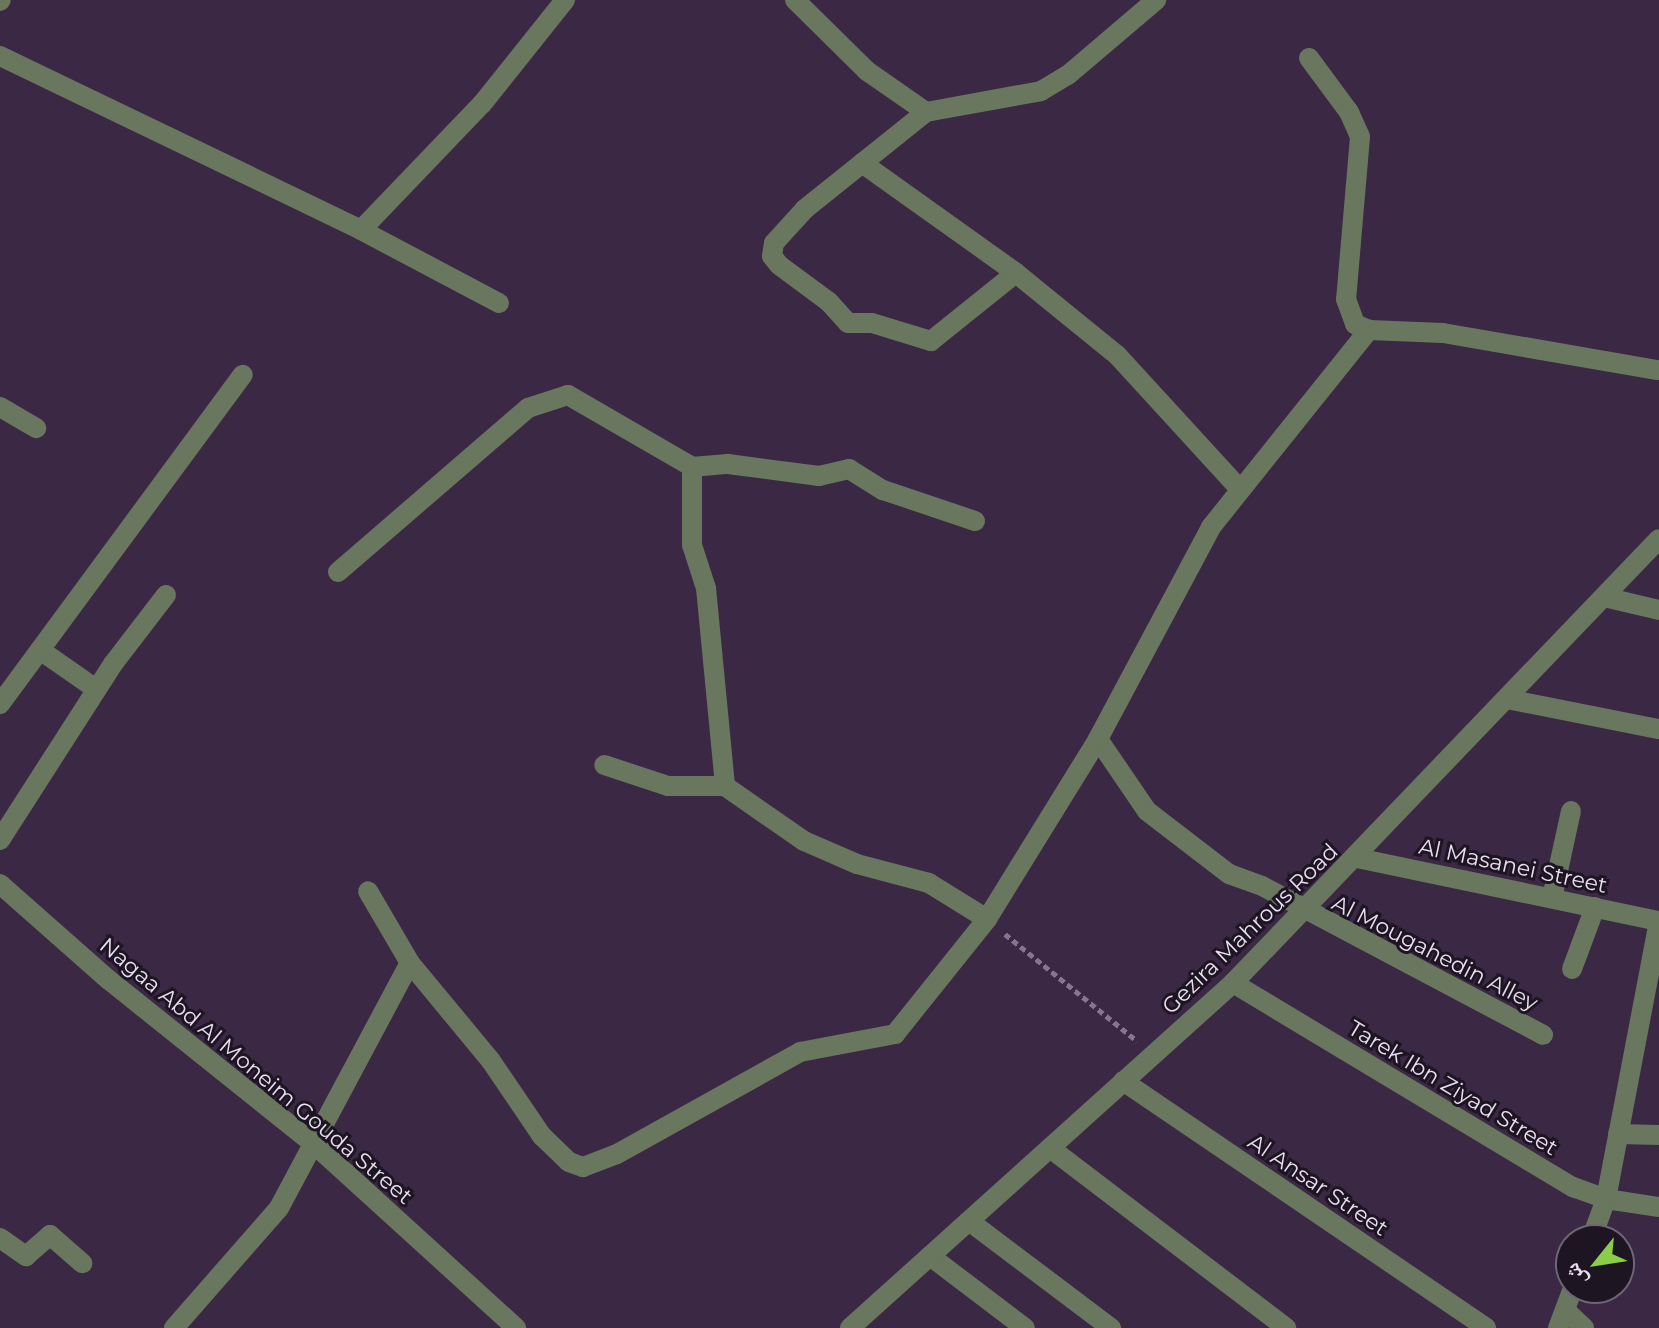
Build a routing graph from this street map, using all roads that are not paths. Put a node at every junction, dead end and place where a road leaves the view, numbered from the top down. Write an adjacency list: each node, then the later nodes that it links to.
1 (565, 0): 8 (street)
2 (795, 0): 6 (street)
3 (1156, 0): 6 (street)
4 (0, 56): 8 (street)
5 (1309, 58): 11 (street)
6 (926, 112): 7 (street)
7 (862, 163): 9 (street); 9 (street)
8 (361, 230): 10 (street)
9 (1016, 273): 18 (street)
10 (499, 303)
11 (1369, 330): 13 (street); 18 (street)
12 (1659, 360): 13 (street)
13 (1658, 370)
14 (243, 375): 25 (street)
15 (0, 407): 16 (street)
16 (36, 428)
17 (692, 467): 19 (street); 21 (street); 32 (street)
18 (1239, 488): 30 (street)
19 (975, 521)
20 (1659, 539): 23 (street, Gezira Mahrous Road)
21 (338, 572)
22 (166, 595): 26 (street)
23 (1604, 597): 24 (street); 27 (street, Gezira Mahrous Road)
24 (1659, 610)
25 (40, 650): 26 (street); 28 (street)
26 (96, 689): 34 (street)
27 (1507, 699): 29 (street); 35 (street, Gezira Mahrous Road)
28 (0, 704)
29 (1659, 729)
30 (1098, 739): 40 (street, Al Mougahedin Alley); 41 (street)
31 (604, 765): 32 (street)
32 (725, 786): 41 (street)
33 (1571, 811): 38 (street)
34 (0, 840)
35 (1357, 858): 38 (street, Al Masanei Street); 40 (street, Gezira Mahrous Road)
36 (0, 884): 50 (street, Nagaa Abd Al Moneim Gouda Street)
37 (368, 891): 43 (street)
38 (1552, 898): 39 (street, Al Masanei Street)
39 (1595, 907): 42 (street, Al Masanei Street); 44 (street)
40 (1305, 913): 45 (street, Gezira Mahrous Road); 46 (street, Al Mougahedin Alley)
41 (987, 919): 43 (street)
42 (1659, 921): 48 (street)
43 (410, 963): 50 (street)
44 (1572, 969)
45 (1233, 983): 47 (street, Gezira Mahrous Road); 52 (street, Tarek Ibn Ziyad Street)
46 (1543, 1035)
47 (1123, 1081): 51 (street, Gezira Mahrous Road); 66 (street, Al Ansar Street)
48 (1618, 1134): 49 (street); 52 (street)
49 (1659, 1135)
50 (315, 1145): 61 (street); 62 (street, Nagaa Abd Al Moneim Gouda Street)
51 (1050, 1148): 54 (street, Gezira Mahrous Road); 65 (street)
52 (1606, 1199): 53 (street, Tarek Ibn Ziyad Street); 55 (street)
53 (1659, 1207)
54 (969, 1221): 57 (street, Gezira Mahrous Road); 64 (street)
55 (1597, 1224)
56 (0, 1238): 58 (street)
57 (930, 1256): 60 (street, Gezira Mahrous Road); 63 (street)
58 (82, 1263)
59 (1562, 1319): 67 (street)
60 (858, 1326)
61 (174, 1328)
62 (516, 1328)
63 (1025, 1328)
64 (1111, 1328)
65 (1286, 1328)
66 (1486, 1328)
67 (1584, 1328)

